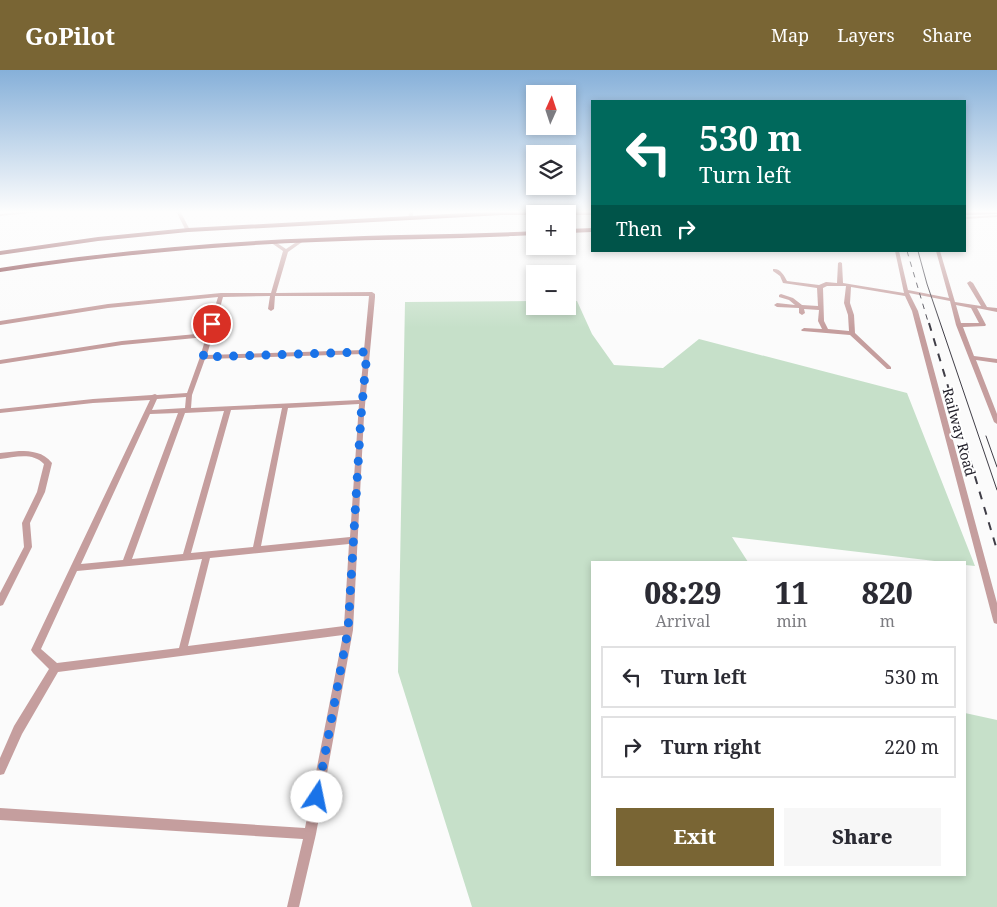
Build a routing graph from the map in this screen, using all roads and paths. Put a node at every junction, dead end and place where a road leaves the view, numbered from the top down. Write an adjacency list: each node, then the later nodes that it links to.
1 (22, 250): 9 (highway)
2 (72, 250): 11 (highway)
3 (94, 250): 13 (highway)
4 (121, 250): 10 (highway)
5 (167, 250): 10 (highway)
6 (286, 251): 21 (street)
7 (897, 252): 20 (street, Railway Road)
8 (938, 252): 24 (street)
9 (0, 253)
10 (102, 255): 14 (highway)
11 (0, 258)
12 (840, 263): 17 (street)
13 (0, 264)
14 (0, 270)
15 (775, 270): 19 (street)
16 (970, 283): 29 (street)
17 (840, 284): 18 (street); 19 (street)
18 (849, 285): 20 (street); 36 (street)
19 (820, 287): 27 (street)
20 (906, 293): 24 (street); 61 (street, Railway Road)
21 (273, 294): 22 (street); 28 (street); 38 (street)
22 (221, 296): 32 (street); 37 (street)
23 (781, 296): 30 (street)
24 (952, 302): 26 (street); 33 (street)
25 (777, 304): 30 (street)
26 (973, 307): 29 (street); 33 (street)
27 (820, 308): 30 (street); 35 (street)
28 (271, 309)
29 (986, 309): 31 (street)
30 (802, 310)
31 (997, 310)
32 (0, 323)
33 (959, 324): 40 (street)
34 (804, 330): 35 (street)
35 (826, 331): 36 (street)
36 (852, 333): 43 (street)
37 (210, 335): 39 (street); 42 (street)
38 (367, 352): 39 (street); 46 (street)
39 (203, 357): 44 (street)
40 (973, 358): 41 (street); 52 (street)
41 (997, 361)
42 (0, 362)
43 (889, 368)
44 (189, 394): 45 (street); 51 (street)
45 (155, 396): 49 (street); 50 (street)
46 (362, 402): 47 (street); 54 (street)
47 (285, 406): 48 (street); 55 (street)
48 (228, 409): 51 (street); 57 (street)
49 (0, 410)
50 (148, 412): 51 (street); 59 (street)
51 (185, 412): 58 (street)
52 (997, 422)
53 (0, 456): 60 (street)
54 (354, 540): 55 (street); 62 (street)
55 (256, 550): 56 (street)
56 (207, 555): 57 (street); 63 (street)
57 (186, 557): 58 (street)
58 (126, 563): 59 (street)
59 (75, 568): 64 (street)
60 (0, 602)
61 (997, 620)
62 (348, 630): 63 (street); 67 (street)
63 (182, 652): 64 (street)
64 (55, 668): 65 (street)
65 (0, 770)
66 (0, 814): 67 (street)
67 (310, 834): 68 (street)
68 (293, 907)

